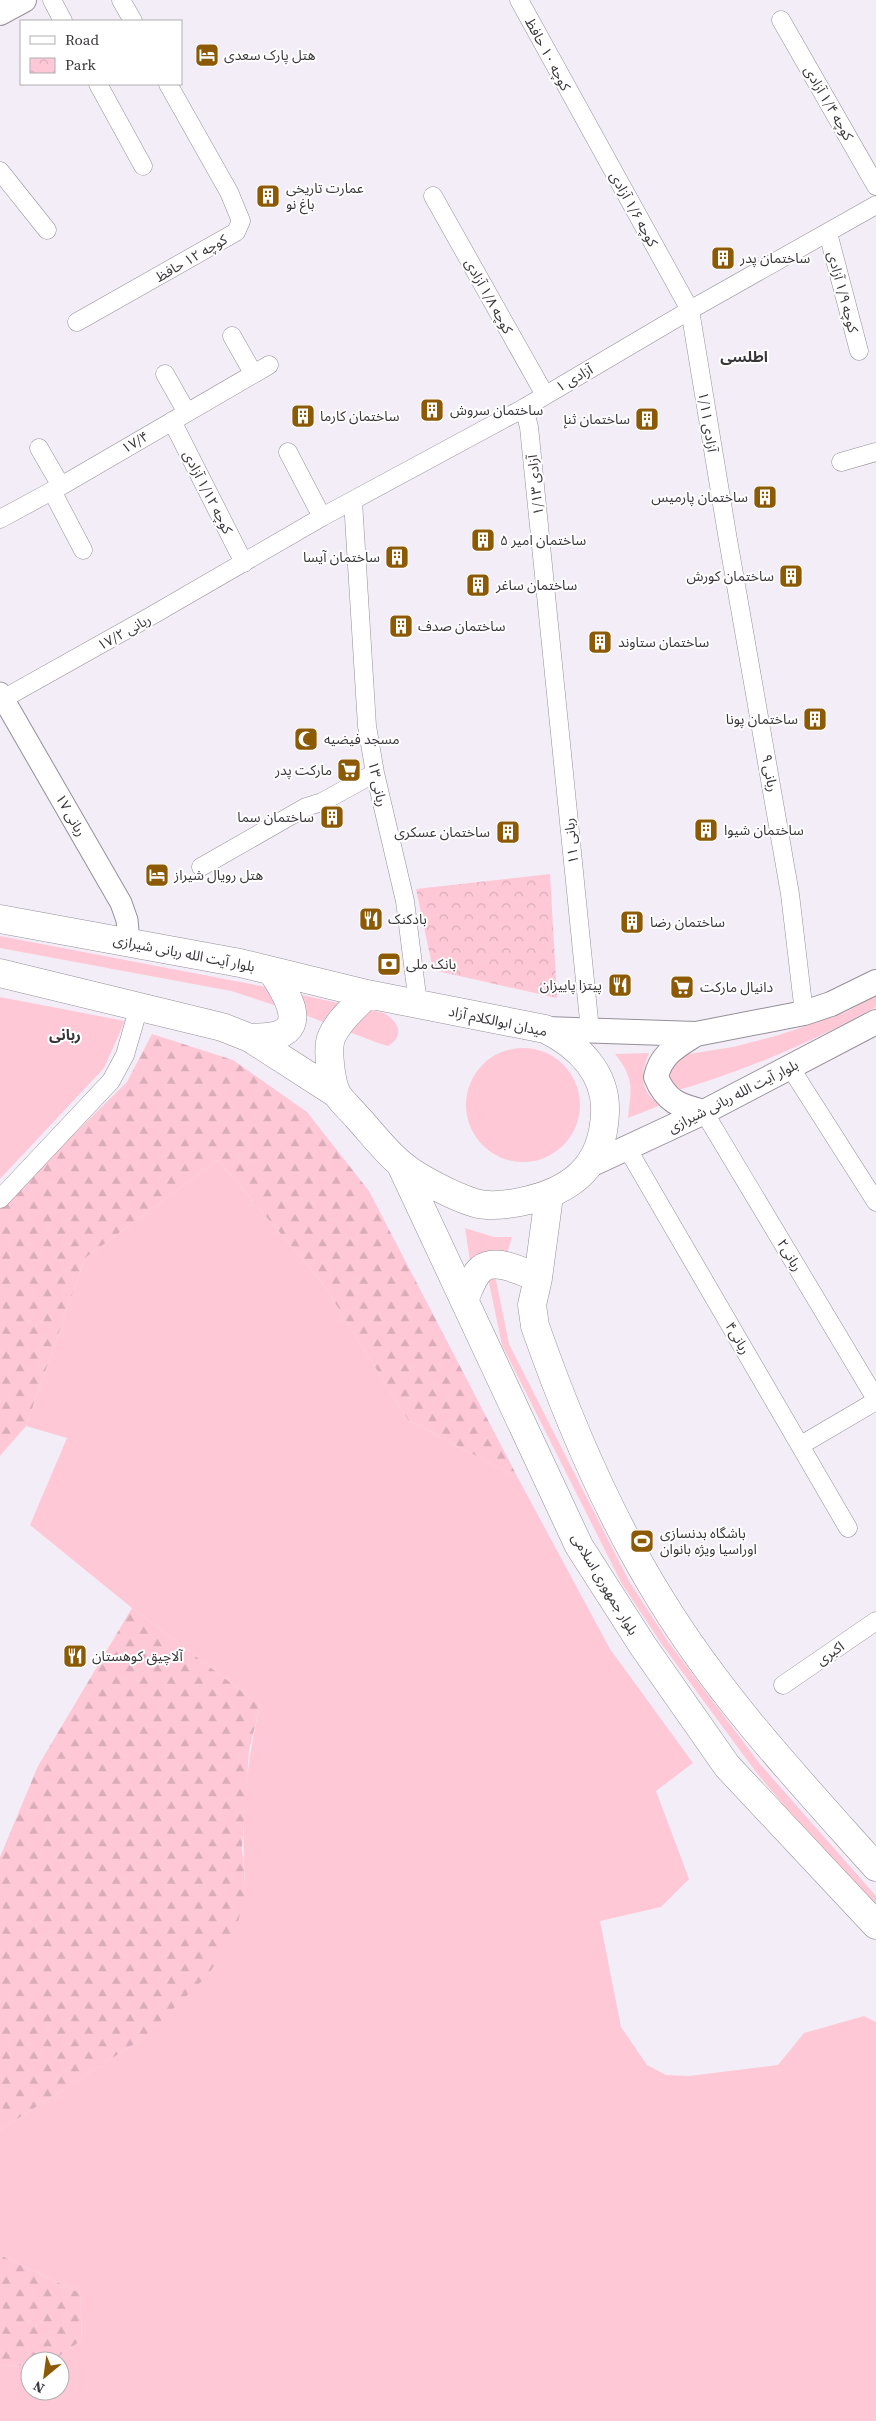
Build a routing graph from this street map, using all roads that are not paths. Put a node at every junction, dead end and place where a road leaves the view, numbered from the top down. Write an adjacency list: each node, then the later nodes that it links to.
1 (24, 0): 5 (main road)
2 (52, 0): 6 (street)
3 (121, 0): 7 (street)
4 (519, 0): 11 (street, کوچه ۱۰ حافظ)
5 (0, 13)
6 (62, 20)
7 (132, 20)
8 (781, 20): 14 (street, کوچه ۱/۴ آزادی)
9 (99, 85): 12 (street)
10 (169, 85): 20 (street, کوچه ۱۲ حافظ)
11 (578, 108): 19 (street, کوچه ۱/۶ آزادی)
12 (143, 166)
13 (0, 171): 17 (street)
14 (876, 186)
15 (433, 196): 24 (street, کوچه ۱/۸ آزادی)
16 (876, 205): 18 (street, آزادی ۱)
17 (47, 230)
18 (828, 232): 19 (street, آزادی ۱); 22 (street, کوچه ۱/۹ آزادی)
19 (690, 310): 24 (street, آزادی ۱); 35 (street, آزادی ۱/۱۱)
20 (77, 322)
21 (232, 336): 26 (street, ۱۷/۴)
22 (859, 351)
23 (165, 374): 26 (street, کوچه ۱/۱۲ آزادی)
24 (545, 395): 25 (street, آزادی ۱)
25 (524, 408): 32 (street, آزادی ۱); 38 (street, آزادی ۱/۱۳)
26 (179, 416): 31 (street, ۱۷/۴); 37 (street, کوچه ۱/۱۲ آزادی)
27 (39, 448): 31 (street)
28 (288, 452): 33 (street)
29 (876, 452): 30 (street)
30 (841, 462)
31 (57, 488): 34 (street, ۱۷/۴); 36 (street)
32 (353, 501): 33 (street, آزادی ۱); 40 (street, ربانی ۱۳)
33 (322, 518): 37 (street, آزادی ۱)
34 (0, 519)
35 (726, 534): 50 (street, ربانی ۹)
36 (84, 550)
37 (244, 563): 39 (street, ربانی ۱۷/۲)
38 (552, 652): 53 (street, ربانی ۱۱)
39 (2, 696): 43 (street, ربانی ۱۷)
40 (375, 773): 41 (street); 48 (street, ربانی ۱۳)
41 (201, 867)
42 (0, 919): 43 (main road, بلوار آیت الله ربانی شیرازی)
43 (129, 942): 44 (main road, بلوار آیت الله ربانی شیرازی)
44 (272, 971): 47 (main road, بلوار آیت الله ربانی شیرازی); 55 (main road)
45 (0, 974): 49 (main road)
46 (876, 982): 50 (main road)
47 (367, 994): 48 (main road, میدان ابوالکلام آزاد); 57 (main road, میدان ابوالکلام آزاد)
48 (418, 1004): 52 (main road, میدان ابوالکلام آزاد)
49 (135, 1005): 55 (main road); 63 (street)
50 (804, 1013): 54 (main road)
51 (876, 1022): 56 (main road, بلوار آیت الله ربانی شیرازی)
52 (545, 1029): 53 (main road); 61 (main road, میدان ابوالکلام آزاد)
53 (590, 1030): 54 (main road)
54 (696, 1034): 58 (main road)
55 (250, 1038): 57 (main road)
56 (790, 1067): 58 (main road, بلوار آیت الله ربانی شیرازی); 64 (street)
57 (337, 1094): 60 (main road, میدان ابوالکلام آزاد)
58 (704, 1112): 59 (main road, بلوار آیت الله ربانی شیرازی); 67 (street, ربانی۲)
59 (627, 1148): 61 (main road, بلوار آیت الله ربانی شیرازی); 68 (street, ربانی۴)
60 (401, 1164): 62 (main road, میدان ابوالکلام آزاد); 66 (main road, بلوار جمهوری اسلامی)
61 (588, 1166): 62 (main road, میدان ابوالکلام آزاد)
62 (549, 1196): 65 (main road)
63 (0, 1199)
64 (876, 1202)
65 (538, 1278): 66 (main road); 72 (main road)
66 (465, 1298): 73 (main road, بلوار جمهوری اسلامی)
67 (876, 1400): 68 (street)
68 (801, 1445): 69 (street, ربانی۴)
69 (848, 1528)
70 (876, 1621): 71 (street, اکبری)
71 (783, 1685)
72 (876, 1867)
73 (876, 1925)

